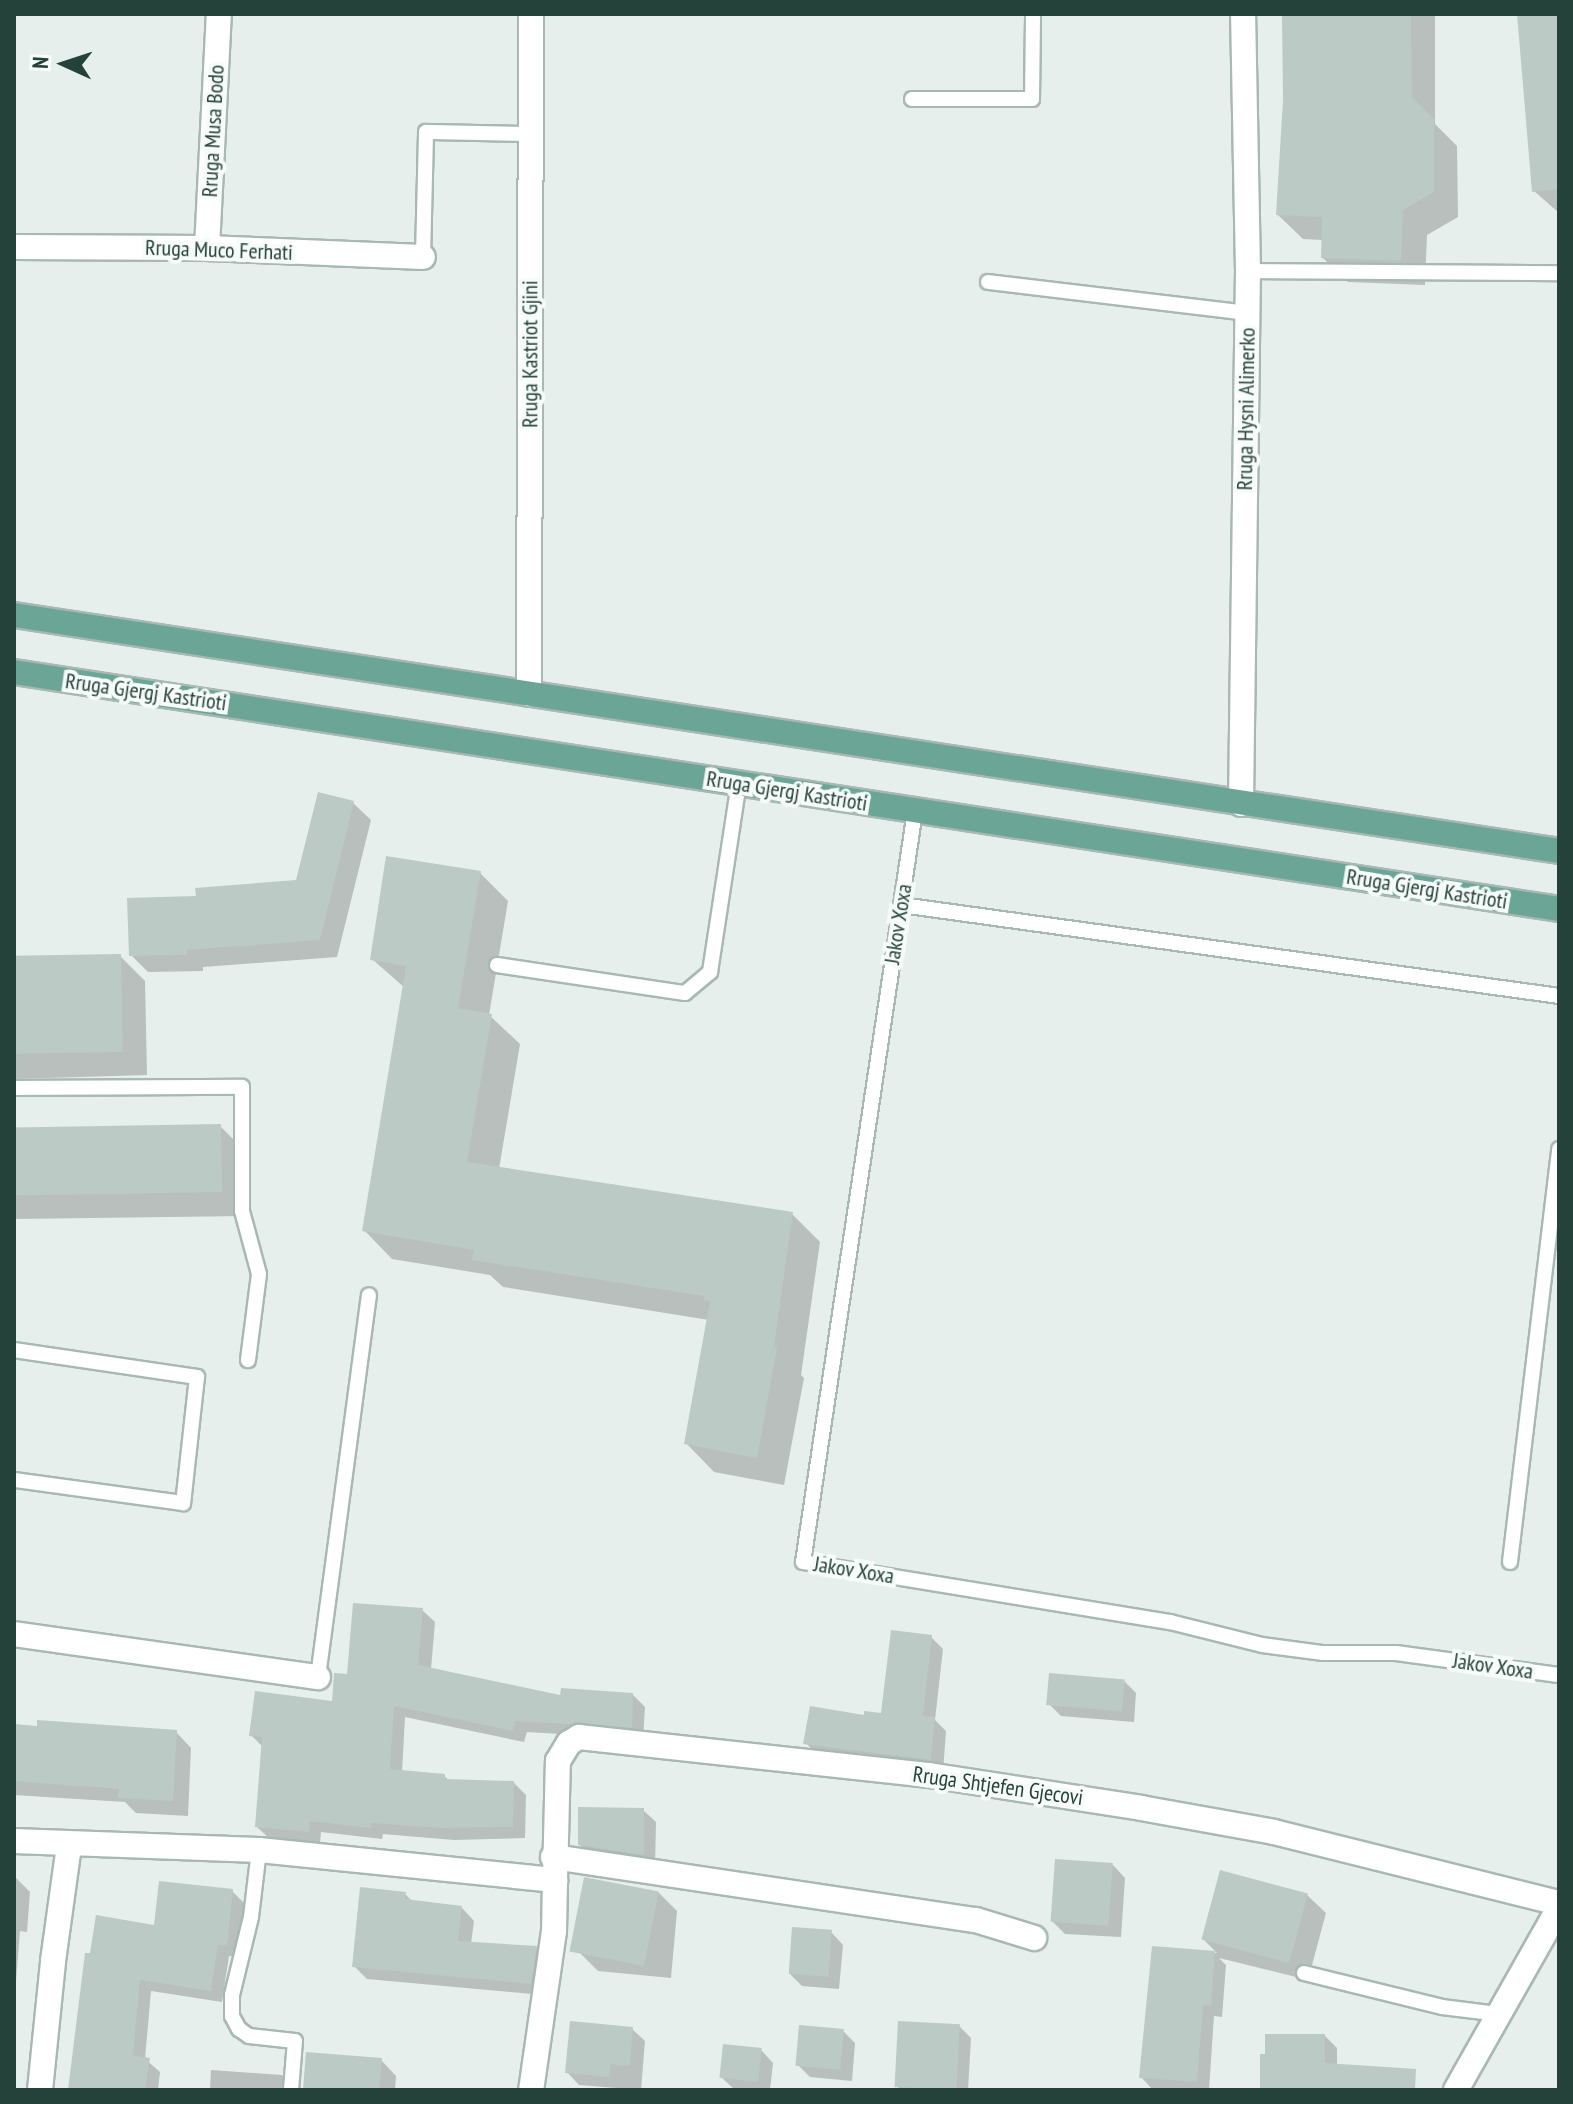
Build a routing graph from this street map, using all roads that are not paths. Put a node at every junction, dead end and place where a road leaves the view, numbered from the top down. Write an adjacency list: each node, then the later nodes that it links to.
1 (219, 14): 8 (street, Rruga Musa Bodo)
2 (531, 14): 6 (street, Rruga Kastriot Gjini)
3 (1033, 14): 5 (lane)
4 (1243, 14): 10 (street, Rruga Hysni Alimerko)
5 (912, 99)
6 (530, 134): 9 (lane); 16 (street, Rruga Kastriot Gjini)
7 (14, 247): 8 (street, Rruga Muco Ferhati)
8 (207, 248): 9 (street, Rruga Muco Ferhati)
9 (423, 257)
10 (1248, 271): 11 (lane); 13 (street, Rruga Hysni Alimerko)
11 (1559, 273)
12 (988, 282): 13 (lane)
13 (1247, 313): 18 (street, Rruga Hysni Alimerko)
14 (14, 615): 16 (main road)
15 (14, 672): 17 (main road, Rruga Gjergj Kastrioti)
16 (529, 694): 18 (main road)
17 (739, 783): 19 (main road, Rruga Gjergj Kastrioti); 23 (lane)
18 (1241, 804): 20 (main road)
19 (915, 811): 21 (lane, Jakov Xoxa); 22 (main road, Rruga Gjergj Kastrioti)
20 (1559, 851)
21 (901, 905): 24 (lane); 33 (lane, Jakov Xoxa)
22 (1559, 909)
23 (497, 965)
24 (1559, 996)
25 (14, 1088): 29 (lane)
26 (1559, 1149): 31 (lane)
27 (369, 1295): 34 (lane)
28 (14, 1350): 30 (lane)
29 (248, 1360)
30 (14, 1480)
31 (1510, 1562)
32 (14, 1634): 34 (street)
33 (1559, 1675)
34 (318, 1677)
35 (14, 1841): 36 (street)
36 (69, 1846): 37 (street); 43 (street)
37 (259, 1850): 38 (street); 44 (lane)
38 (554, 1868): 39 (street, Rruga Shtjefen Gjecovi); 40 (street); 45 (street)
39 (1559, 1906): 42 (street)
40 (1034, 1938)
41 (1304, 1973): 42 (lane)
42 (1498, 2014): 46 (street)
43 (40, 2090)
44 (291, 2090)
45 (531, 2090)
46 (1456, 2090)

